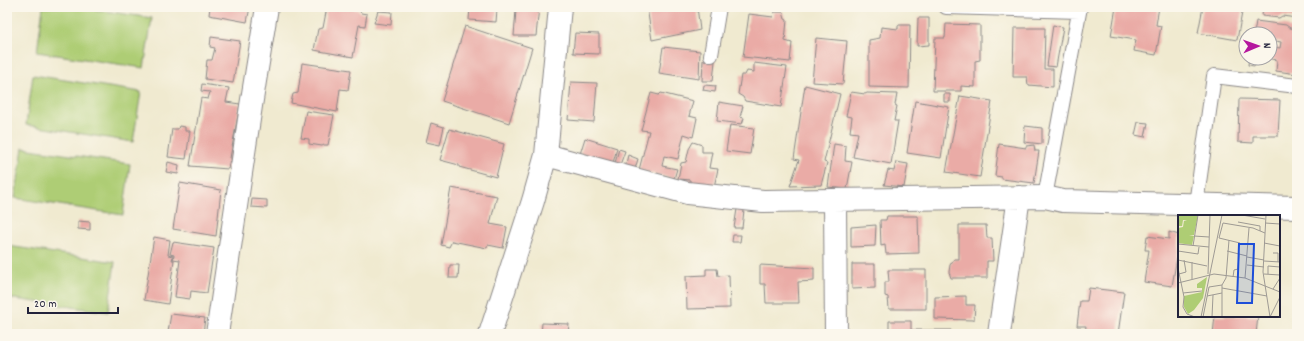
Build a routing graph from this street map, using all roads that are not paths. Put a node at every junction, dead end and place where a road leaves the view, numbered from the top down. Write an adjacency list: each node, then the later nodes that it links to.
1 (267, 7): 14 (street)
2 (560, 7): 8 (street)
3 (719, 7): 6 (lane)
4 (946, 7): 5 (lane)
5 (1080, 9): 10 (lane)
6 (710, 55)
7 (1297, 86): 12 (lane)
8 (546, 155): 11 (street); 15 (street)
9 (1019, 197): 10 (street); 11 (street); 17 (street)
10 (1045, 197): 12 (street)
11 (835, 200): 16 (street)
12 (1196, 204): 13 (street)
13 (1297, 207)
14 (217, 334)
15 (490, 334)
16 (836, 334)
17 (999, 334)

